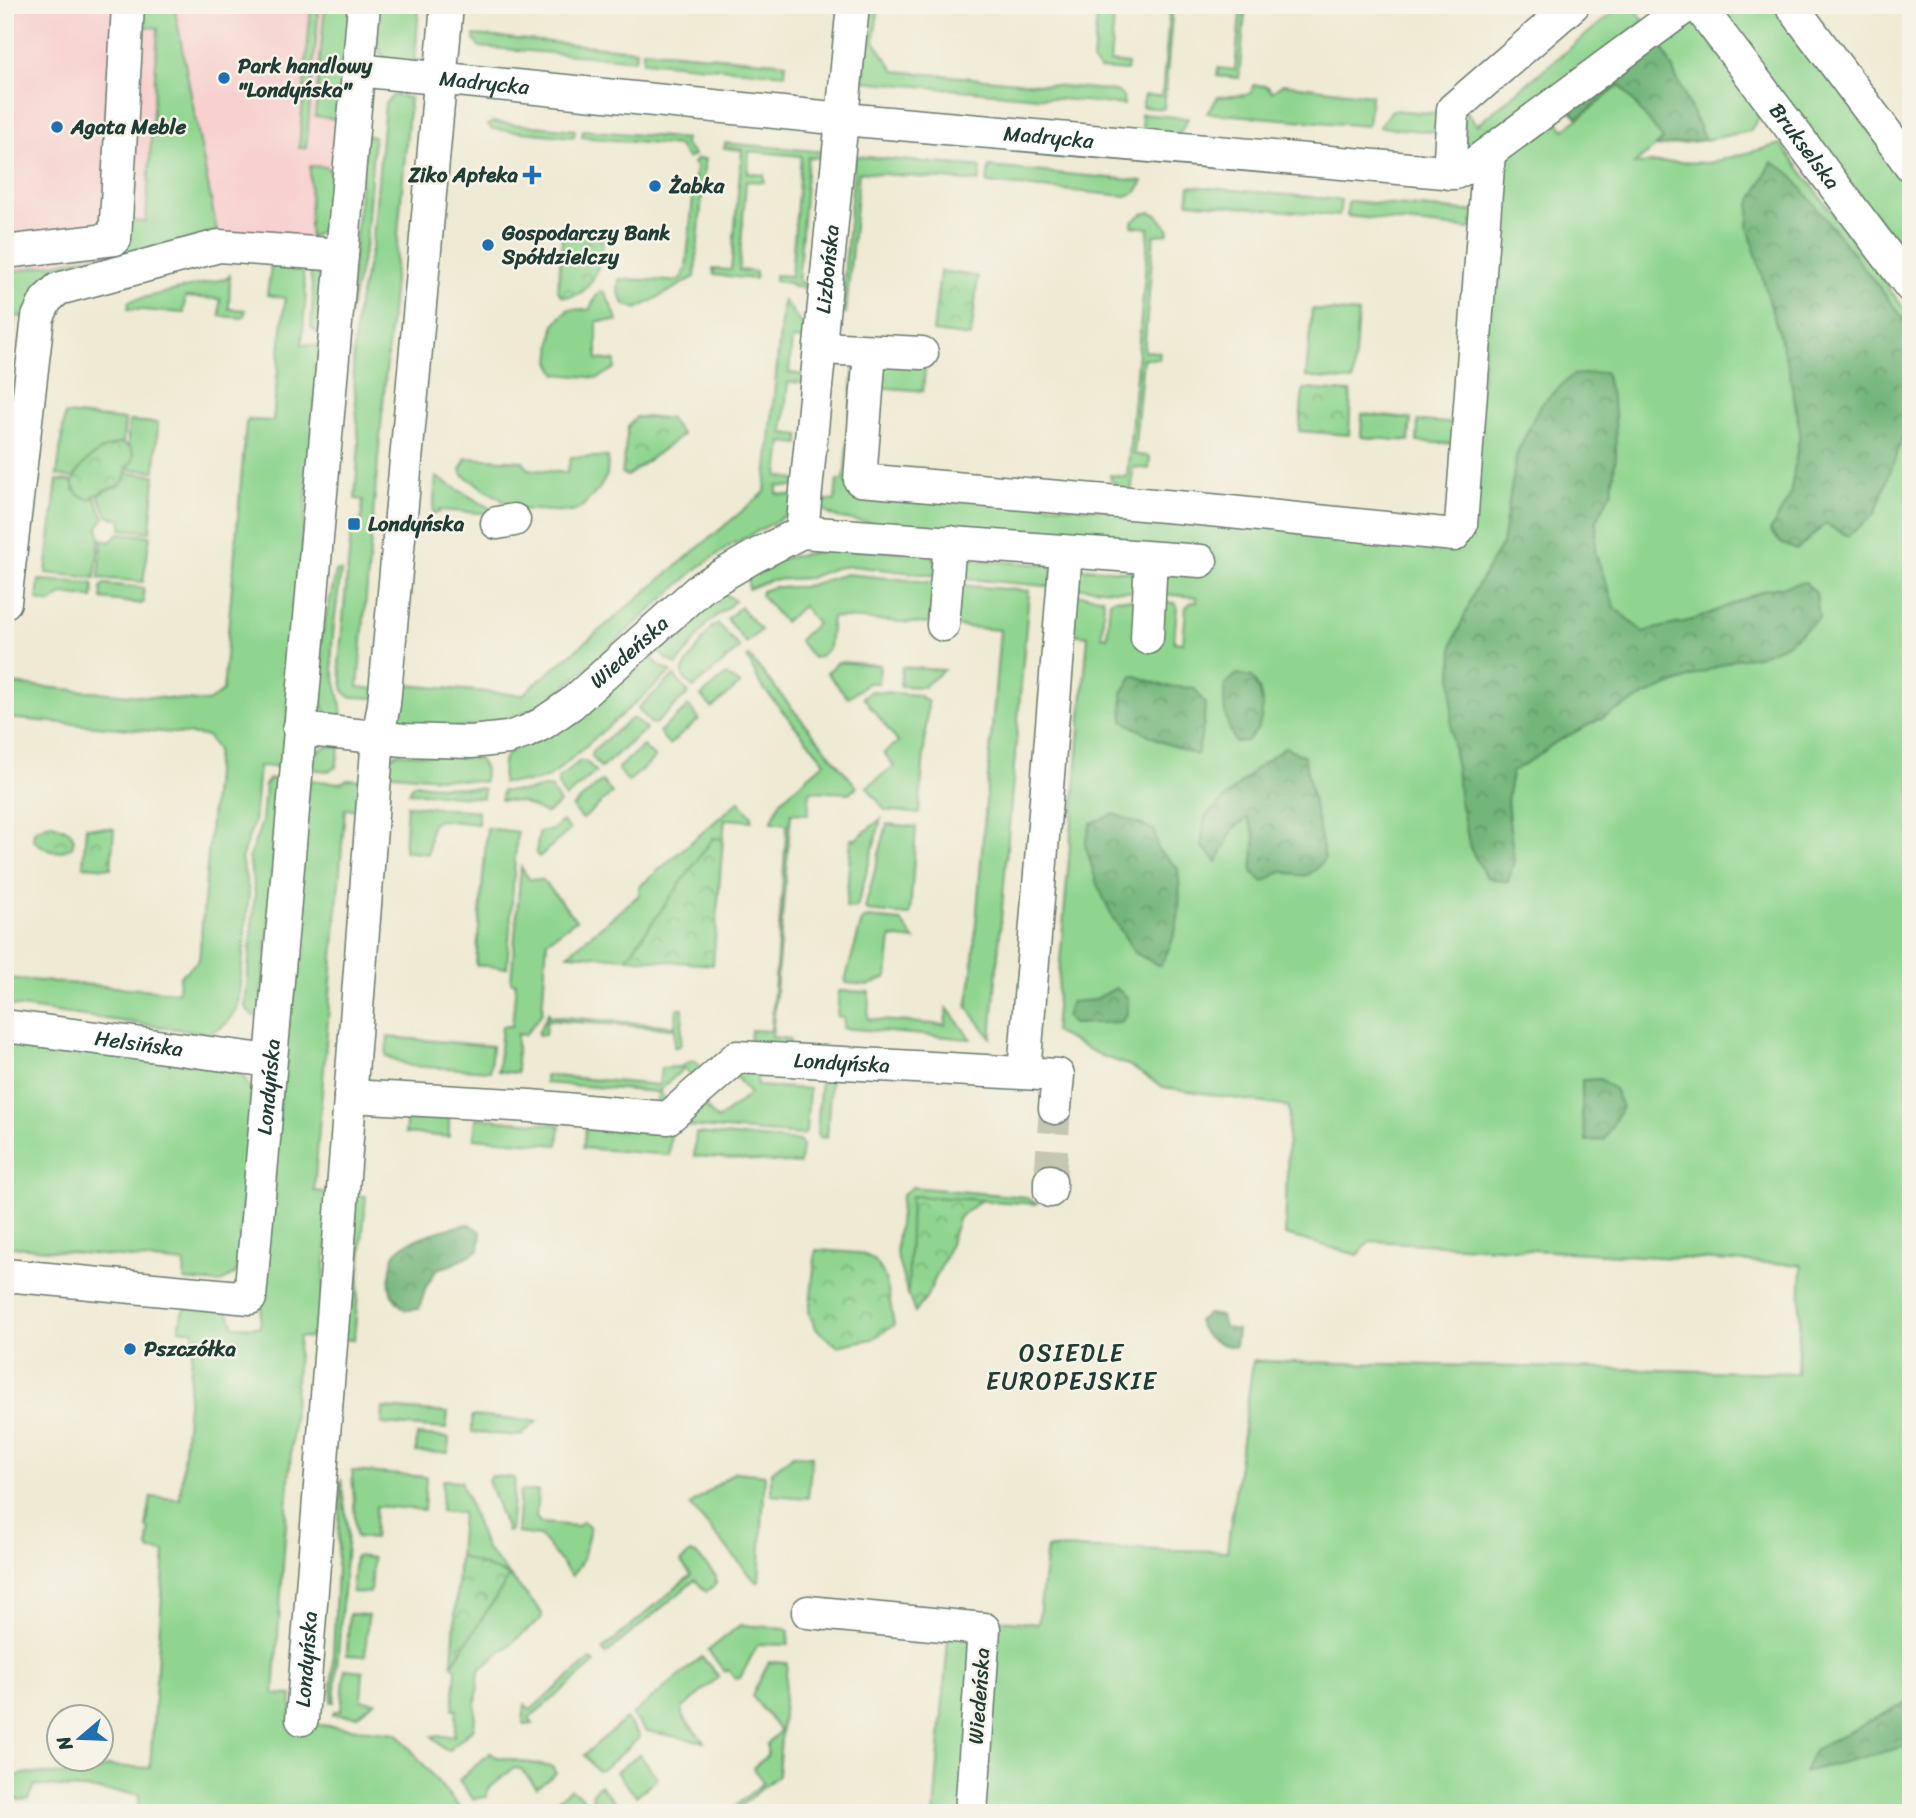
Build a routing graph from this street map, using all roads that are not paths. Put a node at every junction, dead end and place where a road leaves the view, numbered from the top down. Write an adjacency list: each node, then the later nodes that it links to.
1 (128, 5): 15 (street)
2 (363, 5): 9 (street, Londyńska)
3 (447, 5): 10 (street, Londyńska)
4 (853, 5): 11 (street, Lizbońska)
5 (1573, 5): 14 (street)
6 (1688, 5): 12 (street, Madrycka)
7 (1698, 5): 17 (street, Brukselska)
8 (1791, 5): 13 (street)
9 (357, 70): 10 (street, Madrycka); 16 (street, Londyńska)
10 (439, 79): 11 (street, Madrycka); 30 (street, Londyńska)
11 (843, 119): 14 (street, Madrycka); 18 (street, Lizbońska)
12 (1489, 153): 14 (street, Madrycka); 19 (street)
13 (1911, 166)
14 (1449, 173)
15 (5, 252)
16 (342, 255): 26 (street); 29 (street, Londyńska)
17 (1911, 287)
18 (820, 348): 19 (street); 21 (street, Lizbońska)
19 (870, 352): 20 (street)
20 (922, 353)
21 (802, 532): 22 (street, Wiedeńska); 30 (street, Wiedeńska)
22 (950, 542): 23 (street, Wiedeńska); 27 (street)
23 (1066, 552): 24 (street, Wiedeńska); 33 (street)
24 (1151, 558): 25 (street, Wiedeńska); 28 (street)
25 (1201, 561)
26 (5, 602)
27 (943, 625)
28 (1147, 638)
29 (299, 729): 30 (street, Wiedeńska); 32 (street, Londyńska)
30 (378, 737): 34 (street, Londyńska)
31 (5, 1026): 32 (street, Helsińska)
32 (270, 1061): 36 (street, Londyńska)
33 (1024, 1072): 34 (street, Londyńska); 35 (street)
34 (350, 1096): 38 (street, Londyńska)
35 (1055, 1108)
36 (5, 1275)
37 (808, 1612): 39 (street, Wiedeńska)
38 (302, 1719)
39 (971, 1813)

